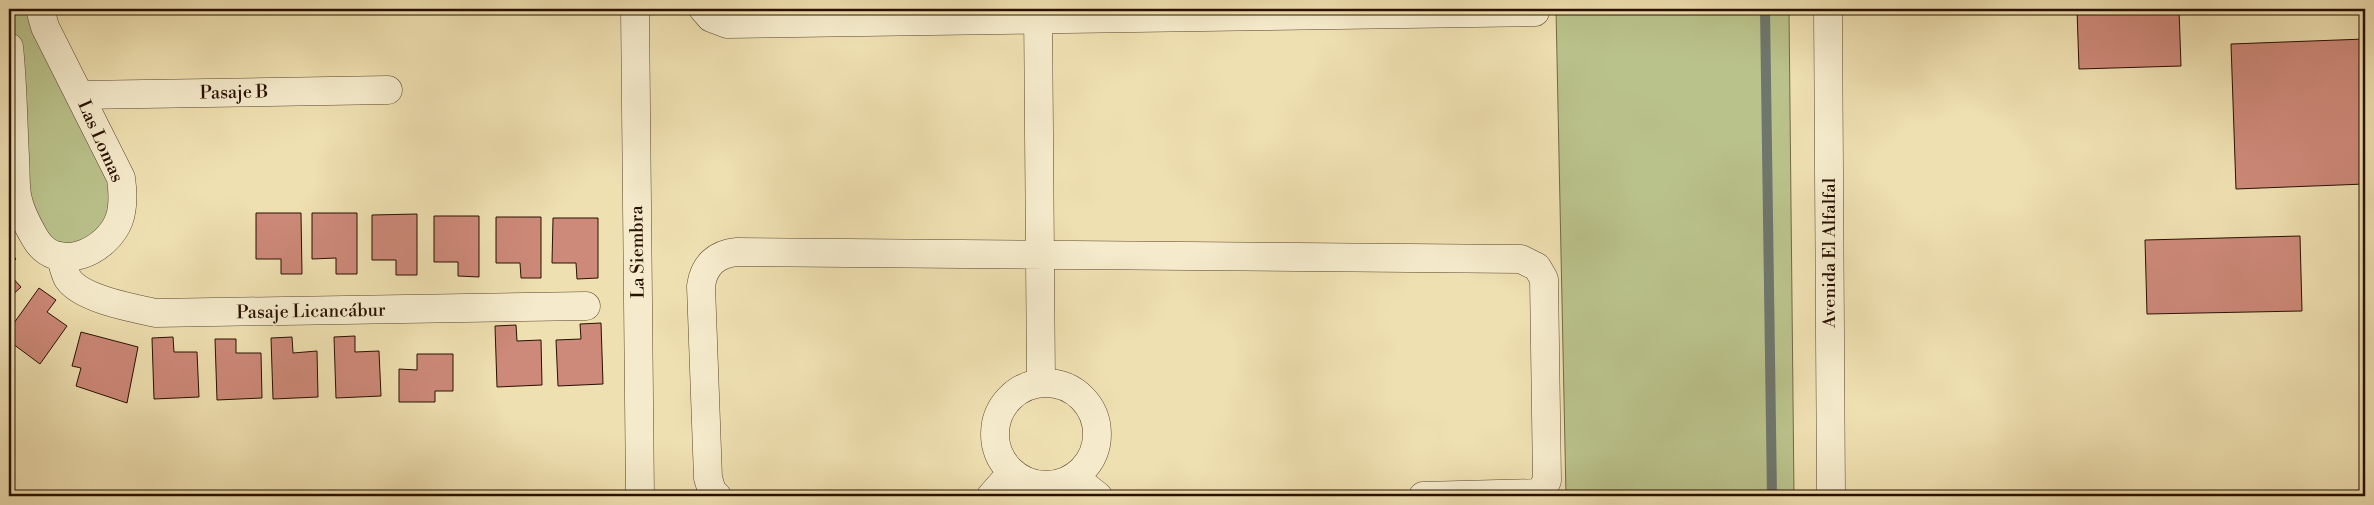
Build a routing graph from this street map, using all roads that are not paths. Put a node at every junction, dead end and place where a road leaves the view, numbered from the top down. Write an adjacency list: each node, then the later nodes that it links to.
1 (40, 9): 9 (street, Las Lomas)
2 (635, 9): 16 (street, La Siembra)
3 (704, 9): 6 (street)
4 (1535, 9): 6 (street)
5 (1828, 9): 21 (street, Avenida El Alfalfal)
6 (1038, 14): 10 (street)
7 (9, 47): 11 (street)
8 (388, 90): 9 (street, Pasaje B)
9 (80, 95): 11 (street, Las Lomas)
10 (1040, 254): 13 (street); 17 (street); 20 (street)
11 (60, 256): 12 (street, Pasaje Licancábur)
12 (586, 306)
13 (1041, 382): 14 (street); 15 (street)
14 (1012, 472): 15 (street); 18 (street)
15 (1074, 477): 19 (street)
16 (640, 496)
17 (717, 496)
18 (991, 496)
19 (1098, 496)
20 (1423, 496)
21 (1831, 496)

